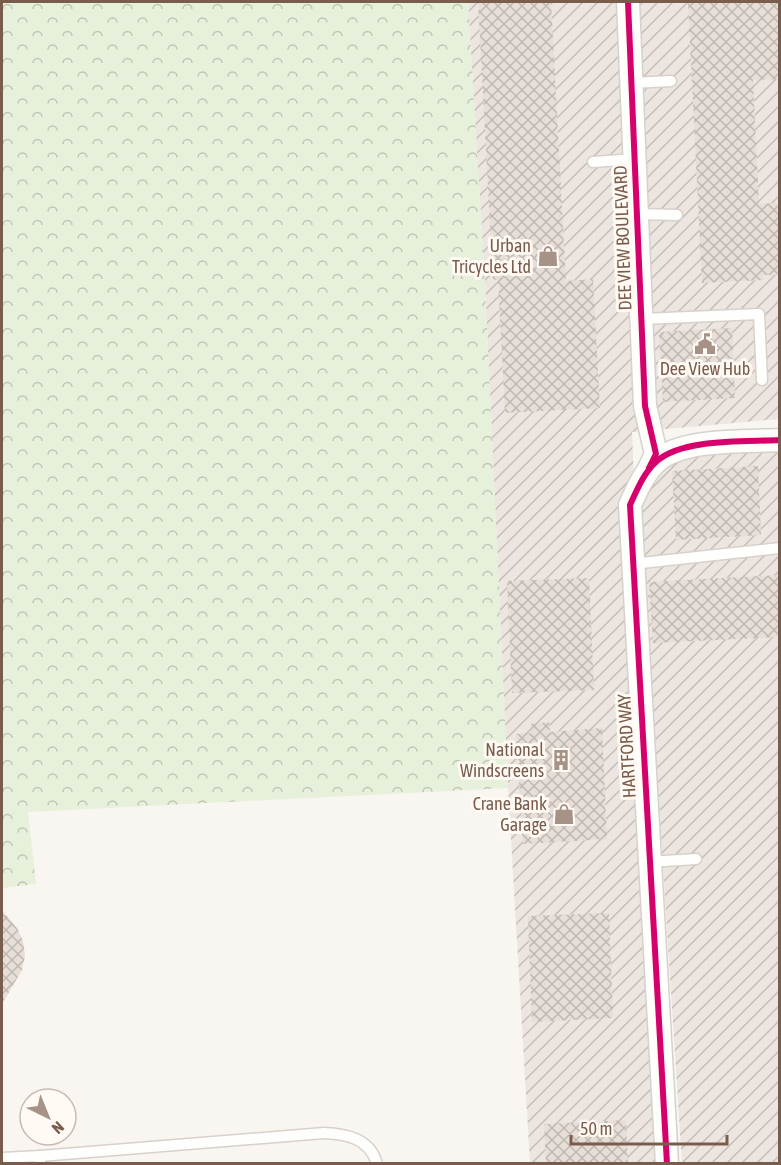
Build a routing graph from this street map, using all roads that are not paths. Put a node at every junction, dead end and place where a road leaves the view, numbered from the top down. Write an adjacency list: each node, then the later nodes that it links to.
1 (628, 2): 3 (street, DEE VIEW BOULEVARD)
2 (671, 81): 3 (lane)
3 (631, 83): 4 (street, DEE VIEW BOULEVARD)
4 (635, 159): 5 (lane); 6 (street, DEE VIEW BOULEVARD)
5 (593, 162)
6 (636, 214): 7 (lane); 8 (street, DEE VIEW BOULEVARD)
7 (677, 215)
8 (642, 319): 9 (lane); 11 (street, DEE VIEW BOULEVARD)
9 (762, 380)
10 (780, 440): 11 (street, HARTFORD WAY)
11 (648, 471): 13 (street, HARTFORD WAY)
12 (780, 548): 13 (lane)
13 (632, 564): 15 (street, HARTFORD WAY)
14 (696, 860): 15 (lane)
15 (649, 862): 19 (street, HARTFORD WAY)
16 (2, 1158): 17 (lane)
17 (35, 1160): 18 (lane)
18 (377, 1164)
19 (667, 1164)

